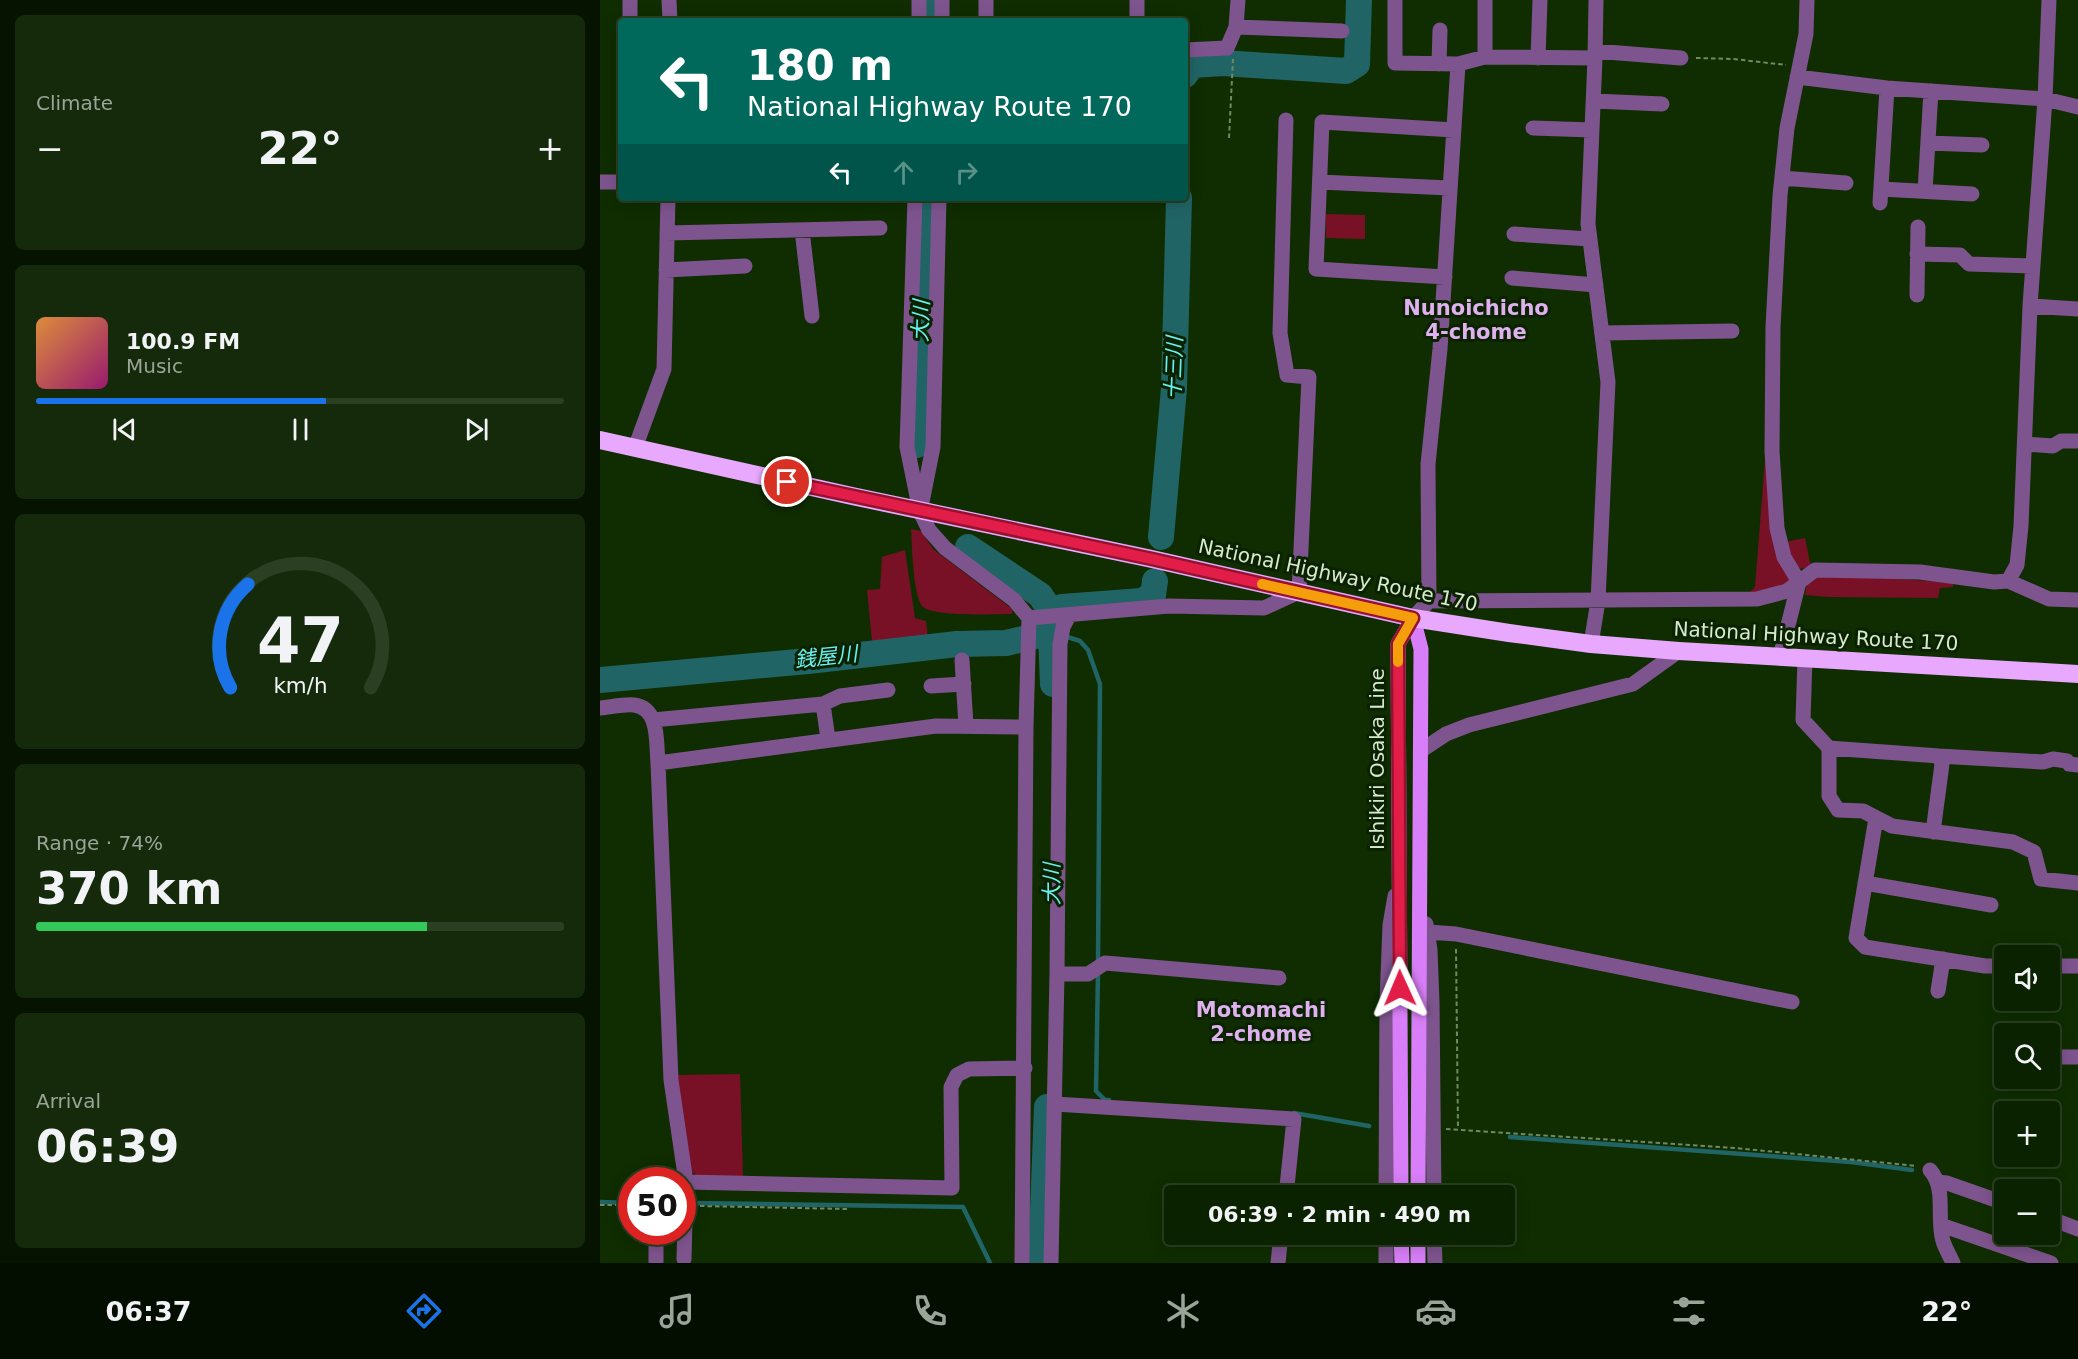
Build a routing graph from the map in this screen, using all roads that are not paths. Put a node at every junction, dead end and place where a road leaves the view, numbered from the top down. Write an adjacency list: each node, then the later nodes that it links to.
1 (630, 0): 14 (street)
2 (669, 0): 15 (street)
3 (919, 0): 16 (street)
4 (942, 0): 17 (street)
5 (986, 0): 18 (street)
6 (1137, 0): 19 (street)
7 (1238, 0): 20 (street)
8 (1395, 0): 28 (street)
9 (1485, 0): 25 (street)
10 (1540, 0): 27 (street)
11 (1596, 0): 24 (street)
12 (1807, 0): 30 (street)
13 (2049, 0): 33 (street)
14 (630, 18)
15 (670, 18)
16 (919, 18)
17 (942, 18)
18 (986, 18)
19 (1137, 18)
20 (1236, 27): 22 (street); 23 (street)
21 (1440, 30): 28 (street)
22 (1342, 31)
23 (1188, 50)
24 (1595, 55): 26 (street); 27 (street); 34 (street)
25 (1485, 57): 27 (street); 29 (street)
26 (1681, 57)
27 (1538, 58)
28 (1439, 64): 29 (street)
29 (1458, 64): 39 (street)
30 (1798, 72): 31 (street); 43 (street)
31 (1887, 88): 32 (street); 49 (street)
32 (1931, 91): 33 (street); 41 (street)
33 (2045, 99): 36 (street); 62 (street)
34 (1594, 101): 35 (street); 40 (street)
35 (1662, 104)
36 (2078, 107)
37 (1286, 120): 80 (street)
38 (1533, 128): 40 (street)
39 (1454, 130): 46 (street); 48 (street)
40 (1592, 130): 59 (street)
41 (1928, 143): 42 (street); 49 (street)
42 (1982, 146)
43 (1782, 178): 47 (street); 79 (street)
44 (600, 182): 45 (street)
45 (618, 182)
46 (1320, 182): 48 (street); 64 (street)
47 (1846, 183)
48 (1449, 188): 64 (street)
49 (1925, 191): 50 (street)
50 (1972, 194)
51 (668, 201): 57 (street)
52 (915, 201): 77 (street)
53 (939, 201): 77 (street)
54 (1918, 227): 60 (street)
55 (880, 228): 56 (street)
56 (802, 230): 57 (street); 70 (street)
57 (667, 233): 63 (street)
58 (1514, 234): 59 (street)
59 (1590, 239): 66 (street)
60 (1917, 254): 62 (street); 67 (street)
61 (745, 266): 63 (street)
62 (2032, 266): 68 (street)
63 (666, 270): 76 (street)
64 (1445, 277): 83 (street)
65 (1512, 278): 66 (street)
66 (1596, 285): 72 (street)
67 (1917, 295)
68 (2030, 306): 69 (street); 75 (street)
69 (2078, 309)
70 (812, 316)
71 (1732, 331): 72 (street)
72 (1602, 333): 81 (street)
73 (600, 440): 76 (highway, National Highway Route 170)
74 (2078, 441): 75 (street)
75 (2025, 444): 78 (street)
76 (635, 448): 77 (highway, National Highway Route 170)
77 (920, 511): 80 (highway, National Highway Route 170); 86 (street)
78 (2008, 581): 79 (street); 82 (street)
79 (1799, 582): 81 (street); 89 (street)
80 (1299, 592): 84 (street); 85 (highway, National Highway Route 170)
81 (1598, 600): 83 (street); 87 (street)
82 (2078, 600)
83 (1430, 602): 85 (street)
84 (1065, 616): 86 (street); 119 (street)
85 (1413, 618): 87 (highway, National Highway Route 170); 103 (main road); 109 (main road, Ishikiri Osaka Line)
86 (1031, 620): 100 (street)
87 (1591, 644): 88 (highway, National Highway Route 170)
88 (1679, 651): 89 (highway, National Highway Route 170); 103 (street)
89 (1780, 657): 90 (highway, National Highway Route 170)
90 (1805, 658): 92 (highway, National Highway Route 170); 102 (street)
91 (962, 660): 93 (street)
92 (2078, 674)
93 (964, 684): 94 (street); 99 (street)
94 (931, 686)
95 (888, 690): 96 (street)
96 (823, 704): 98 (street); 101 (street)
97 (600, 708): 98 (street)
98 (653, 720): 105 (street)
99 (966, 726): 100 (street); 101 (street)
100 (1026, 727): 125 (street)
101 (828, 740): 105 (street)
102 (1829, 748): 104 (street); 107 (street)
103 (1422, 750): 110 (main road)
104 (1939, 756): 106 (street); 108 (street)
105 (658, 763): 127 (street)
106 (2078, 765)
107 (1876, 818): 108 (street); 111 (street)
108 (1933, 832): 112 (street)
109 (1398, 872): 129 (street); 130 (main road, Ishikiri Osaka Line)
110 (1419, 874): 114 (street); 131 (main road)
111 (1865, 883): 113 (street); 115 (street)
112 (2078, 883)
113 (1991, 905)
114 (1428, 932): 122 (street); 132 (street)
115 (1942, 959): 116 (street); 121 (street)
116 (1994, 966)
117 (2060, 966): 118 (street)
118 (2078, 966)
119 (1058, 974): 120 (street); 126 (street)
120 (1279, 978)
121 (1938, 991)
122 (1792, 1002)
123 (2060, 1057): 124 (street)
124 (2078, 1057)
125 (1025, 1068): 134 (street); 147 (street)
126 (1055, 1104): 128 (street); 148 (street)
127 (683, 1167)
128 (1287, 1185)
129 (1386, 1185)
130 (1401, 1185)
131 (1418, 1185)
132 (1434, 1185)
133 (1994, 1199): 136 (street)
134 (696, 1200)
135 (2060, 1222): 137 (street)
136 (1941, 1225): 154 (street); 155 (street)
137 (2078, 1228)
138 (656, 1245): 146 (street)
139 (685, 1245): 145 (street)
140 (1280, 1245): 149 (street)
141 (1386, 1245): 150 (street)
142 (1401, 1245): 151 (main road)
143 (1418, 1245): 152 (main road)
144 (1434, 1245): 153 (street)
145 (684, 1259)
146 (656, 1263)
147 (1022, 1263)
148 (1051, 1263)
149 (1278, 1263)
150 (1386, 1263)
151 (1402, 1263)
152 (1418, 1263)
153 (1435, 1263)
154 (1953, 1263)
155 (2051, 1263)

